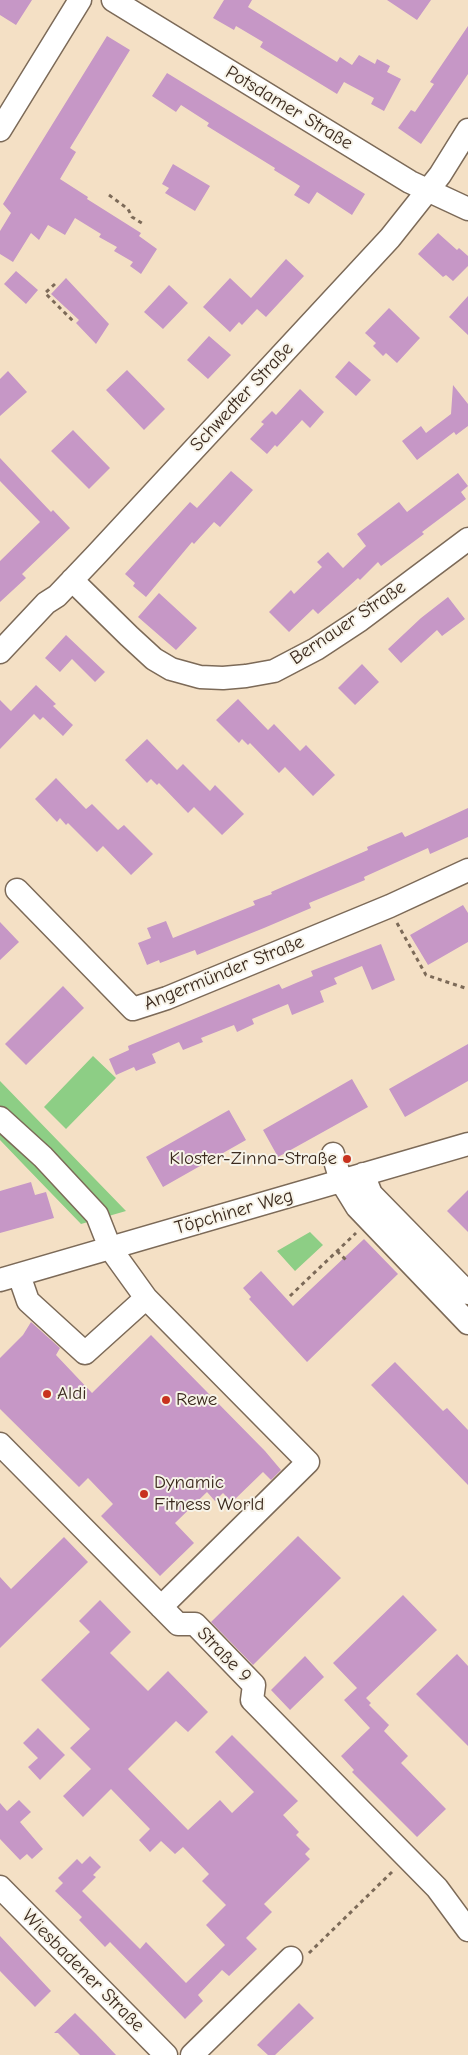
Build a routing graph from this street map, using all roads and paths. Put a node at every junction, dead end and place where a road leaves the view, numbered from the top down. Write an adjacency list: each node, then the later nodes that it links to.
1 (80, 0): 3 (street)
2 (113, 0): 5 (street, Potsdamer Straße)
3 (0, 130)
4 (468, 130): 5 (street, Schwedter Straße)
5 (428, 190): 7 (street, Potsdamer Straße); 12 (street, Schwedter Straße)
6 (109, 195): 8 (path)
7 (468, 209)
8 (145, 225)
9 (55, 284): 10 (path)
10 (74, 322)
11 (468, 539): 12 (street, Bernauer Straße)
12 (72, 580): 13 (street, Schwedter Straße)
13 (0, 652)
14 (468, 870): 15 (street, Angermünder Straße)
15 (17, 890)
16 (393, 916): 17 (path)
17 (468, 989)
18 (0, 1118): 24 (street)
19 (468, 1144): 21 (street, Töpchiner Weg)
20 (332, 1154): 22 (street)
21 (363, 1174): 22 (street, Töpchiner Weg); 28 (street)
22 (341, 1181): 23 (street); 24 (street, Töpchiner Weg)
23 (370, 1220): 25 (path); 31 (street)
24 (110, 1248): 27 (street, Töpchiner Weg); 30 (street)
25 (337, 1251): 26 (path); 29 (path)
26 (346, 1260)
27 (9, 1278): 30 (street)
28 (468, 1293)
29 (290, 1296)
30 (146, 1298): 33 (street)
31 (468, 1322)
32 (0, 1444): 33 (street, Straße 9)
33 (161, 1607): 34 (street, Straße 9)
34 (407, 1858): 36 (street, Straße 9); 37 (path)
35 (0, 1887): 38 (street, Wiesbadener Straße)
36 (468, 1930)
37 (285, 1963): 39 (street)
38 (166, 2055)
39 (192, 2055)

